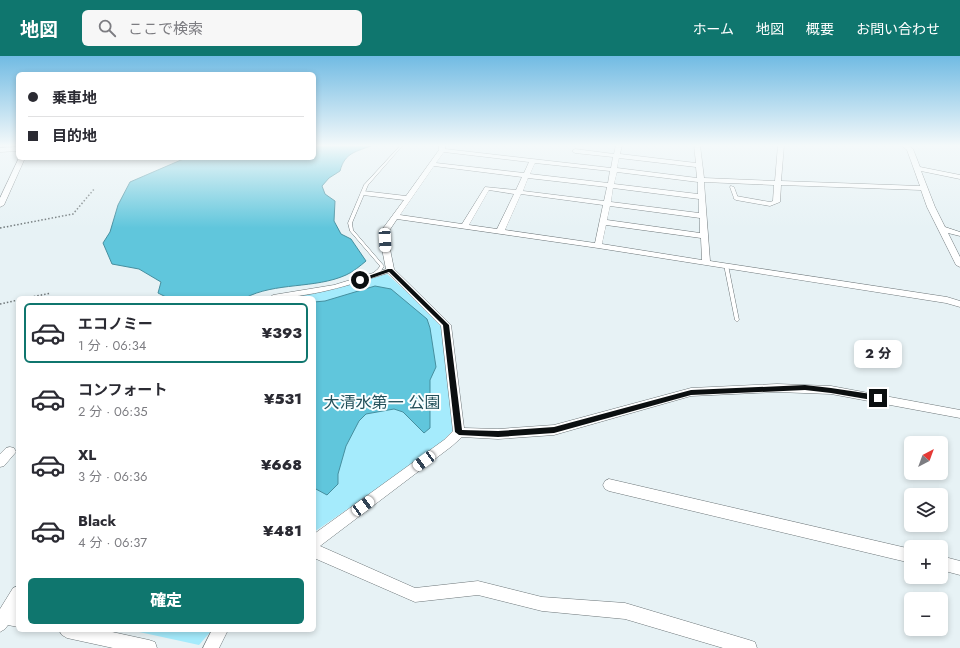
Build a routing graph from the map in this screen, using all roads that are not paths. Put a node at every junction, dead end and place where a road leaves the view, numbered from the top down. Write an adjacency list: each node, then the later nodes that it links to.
1 (15, 173): 25 (street)
2 (377, 173): 20 (lane)
3 (425, 173): 22 (street)
4 (499, 173): 12 (street)
5 (527, 173): 12 (street)
6 (614, 173): 16 (street)
7 (637, 173): 14 (street)
8 (700, 173): 14 (street)
9 (779, 173): 15 (street)
10 (918, 173): 18 (street)
11 (939, 173): 13 (street)
12 (525, 176): 16 (street); 19 (street)
13 (960, 177)
14 (701, 180): 15 (street); 21 (street)
15 (778, 183): 18 (street); 23 (street)
16 (611, 186): 21 (street); 24 (street)
17 (732, 187): 23 (lane)
18 (924, 188): 30 (street)
19 (518, 192): 24 (street); 29 (street); 31 (street)
20 (363, 193): 22 (street); 39 (lane)
21 (702, 197): 26 (street)
22 (408, 198): 27 (street)
23 (736, 198)
24 (606, 203): 26 (street); 28 (street)
25 (0, 205)
26 (702, 216): 33 (street)
27 (395, 217): 29 (street); 38 (street)
28 (603, 222): 33 (street); 34 (street)
29 (464, 227): 31 (street)
30 (942, 230): 32 (street); 37 (street)
31 (500, 232): 34 (street)
32 (960, 234)
33 (704, 236): 35 (street)
34 (598, 246): 35 (street)
35 (706, 262): 36 (street)
36 (726, 265): 41 (street); 42 (lane)
37 (960, 265)
38 (390, 270): 39 (street); 44 (street)
39 (372, 276): 40 (street)
40 (284, 296)
41 (960, 304)
42 (737, 320)
43 (960, 414): 44 (street)
44 (459, 432): 48 (street)
45 (10, 452): 46 (street)
46 (0, 462)
47 (609, 484): 50 (street)
48 (316, 541)
49 (316, 552): 59 (street)
50 (904, 554)
51 (948, 565): 52 (street)
52 (960, 568)
53 (16, 598): 54 (street)
54 (7, 620)
55 (76, 632): 57 (street)
56 (219, 632): 58 (street)
57 (149, 648)
58 (211, 648)
59 (748, 648)

